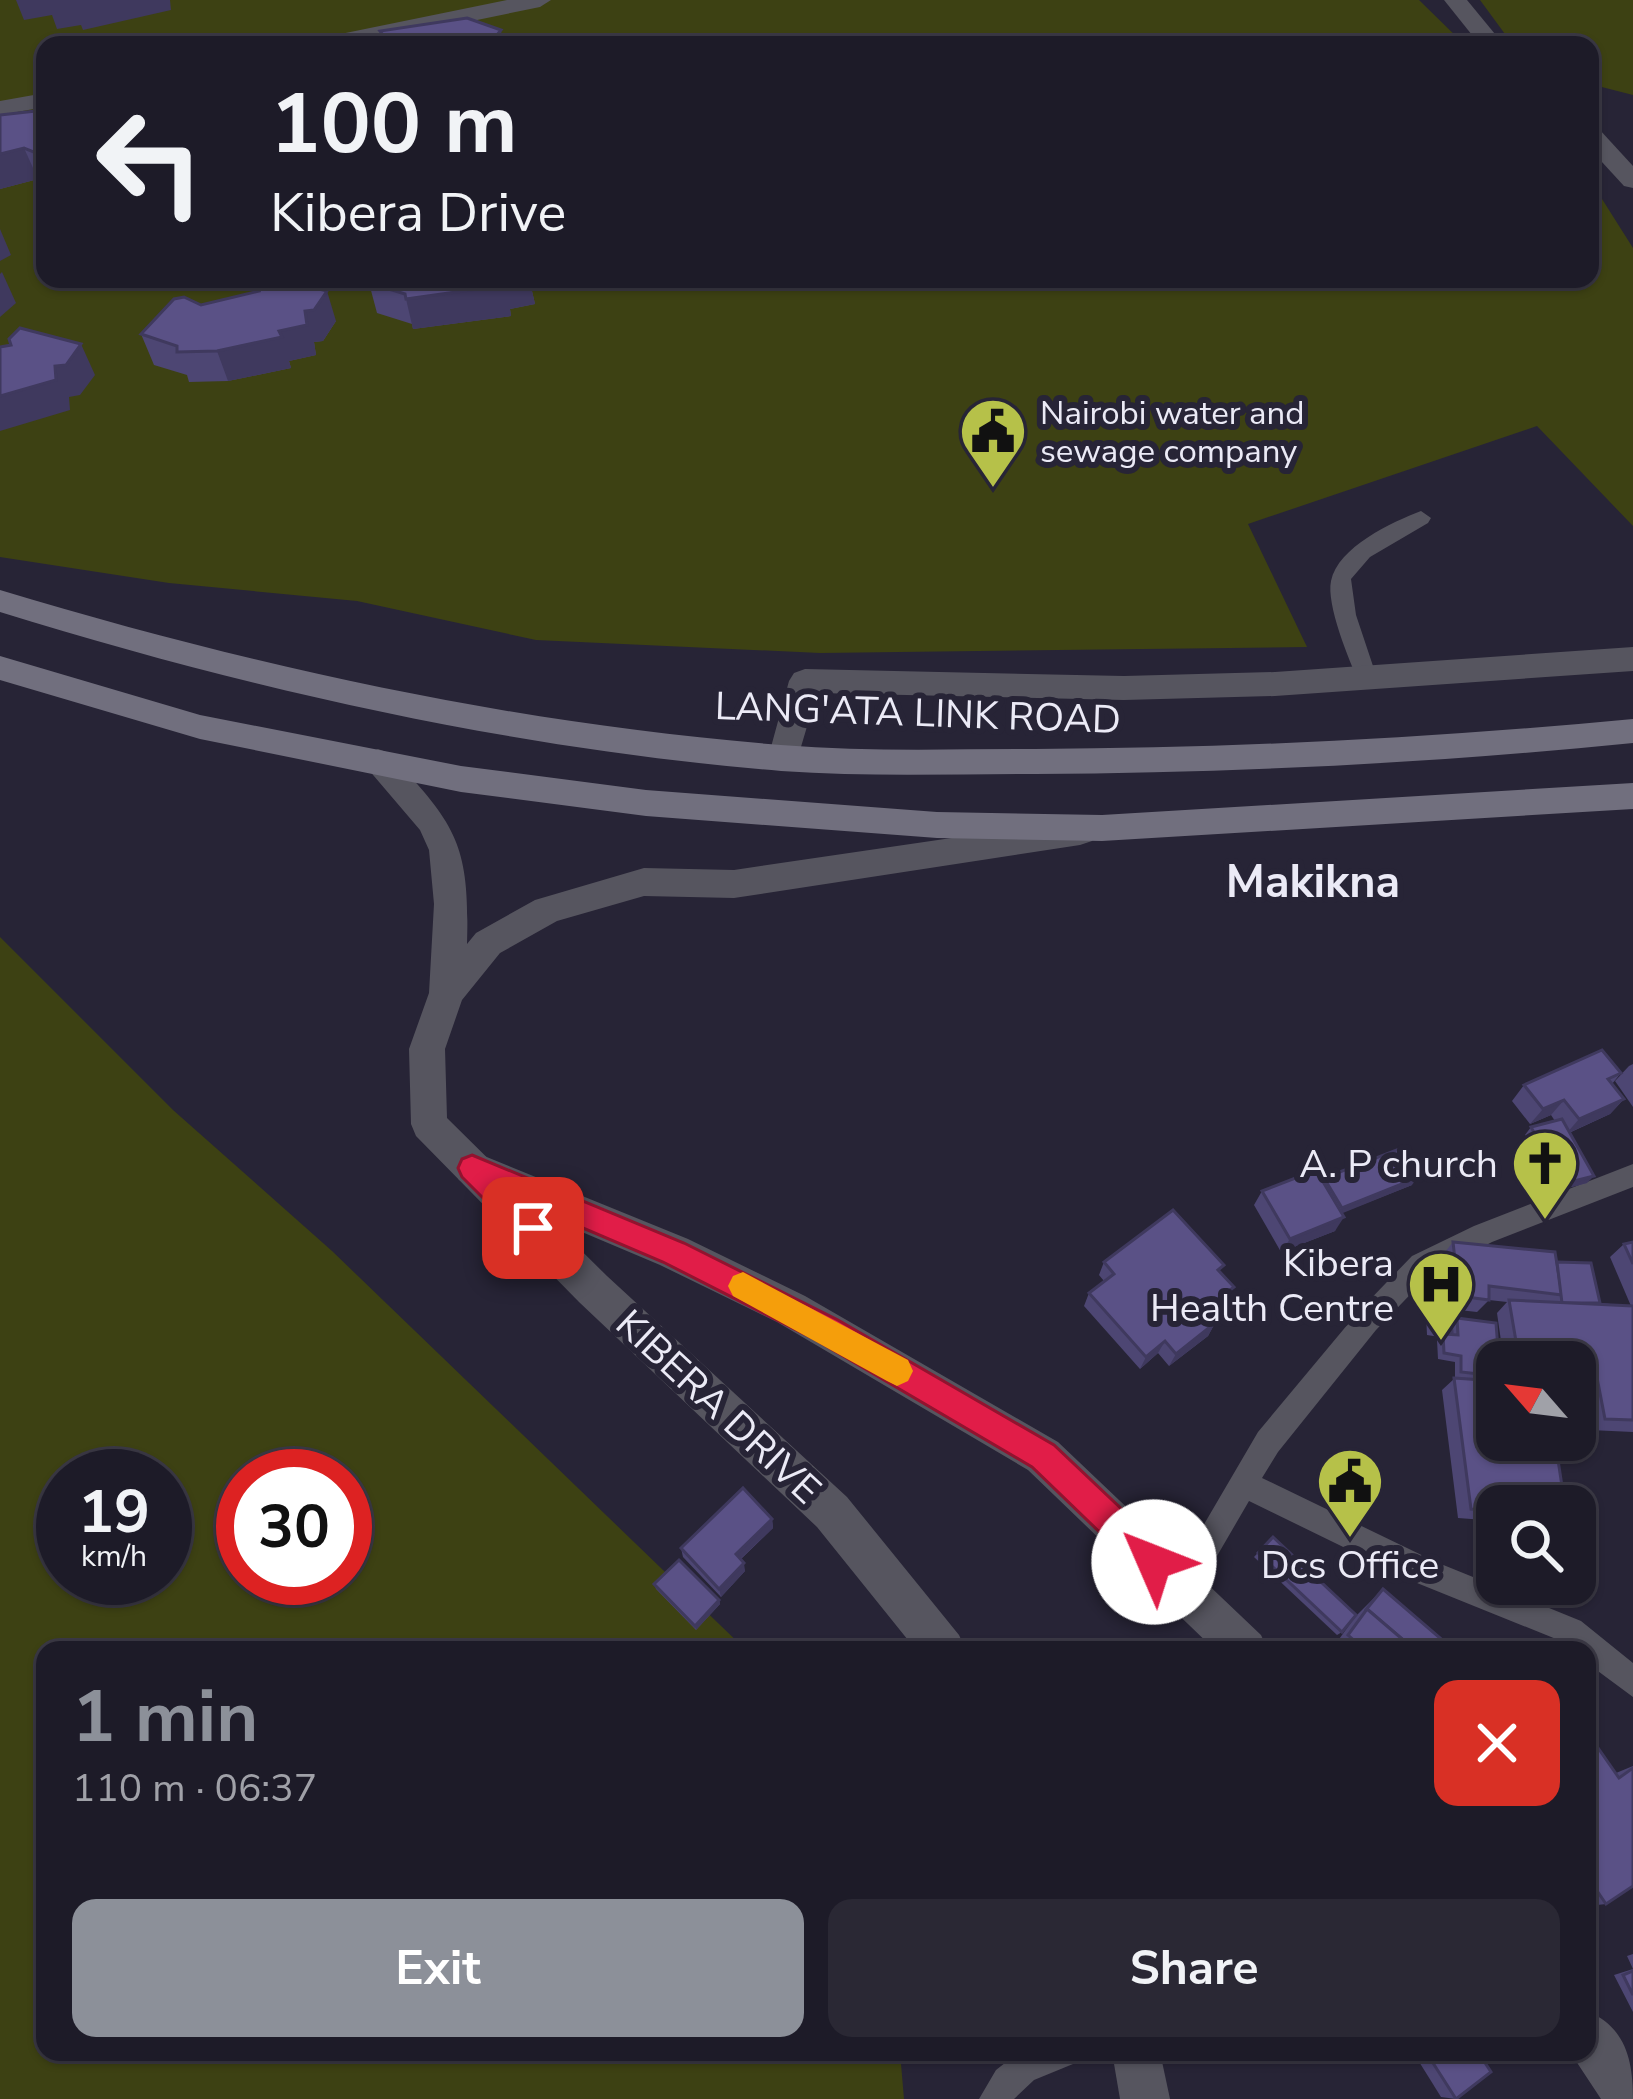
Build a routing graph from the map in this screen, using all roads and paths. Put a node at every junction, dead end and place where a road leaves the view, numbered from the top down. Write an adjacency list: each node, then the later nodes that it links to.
1 (540, 0): 3 (street)
2 (1455, 0): 4 (street)
3 (365, 36)
4 (1485, 36)
5 (36, 102): 6 (street)
6 (0, 108)
7 (1599, 144): 8 (street)
8 (1633, 181)
9 (1421, 518): 13 (lane)
10 (0, 601): 15 (main road, LANG'ATA LINK ROAD)
11 (1633, 659): 13 (street)
12 (0, 668): 16 (main road)
13 (1367, 678): 15 (street)
14 (1633, 731): 15 (main road, LANG'ATA LINK ROAD)
15 (784, 758)
16 (378, 762): 18 (main road); 19 (street)
17 (1633, 796): 18 (main road)
18 (1102, 828): 19 (street)
19 (446, 993): 20 (street, KIBERA DRIVE)
20 (472, 1168): 23 (street); 24 (street, KIBERA DRIVE)
21 (1633, 1175): 22 (lane)
22 (1245, 1484): 23 (lane); 26 (lane)
23 (1182, 1589): 25 (street)
24 (937, 1641)
25 (1237, 1641)
26 (1584, 1641)
27 (1596, 1651): 28 (lane)
28 (1633, 1682)
29 (1596, 2048): 34 (street)
30 (1032, 2061): 32 (lane)
31 (1138, 2061): 33 (street)
32 (995, 2099)
33 (1145, 2099)
34 (1630, 2099)

